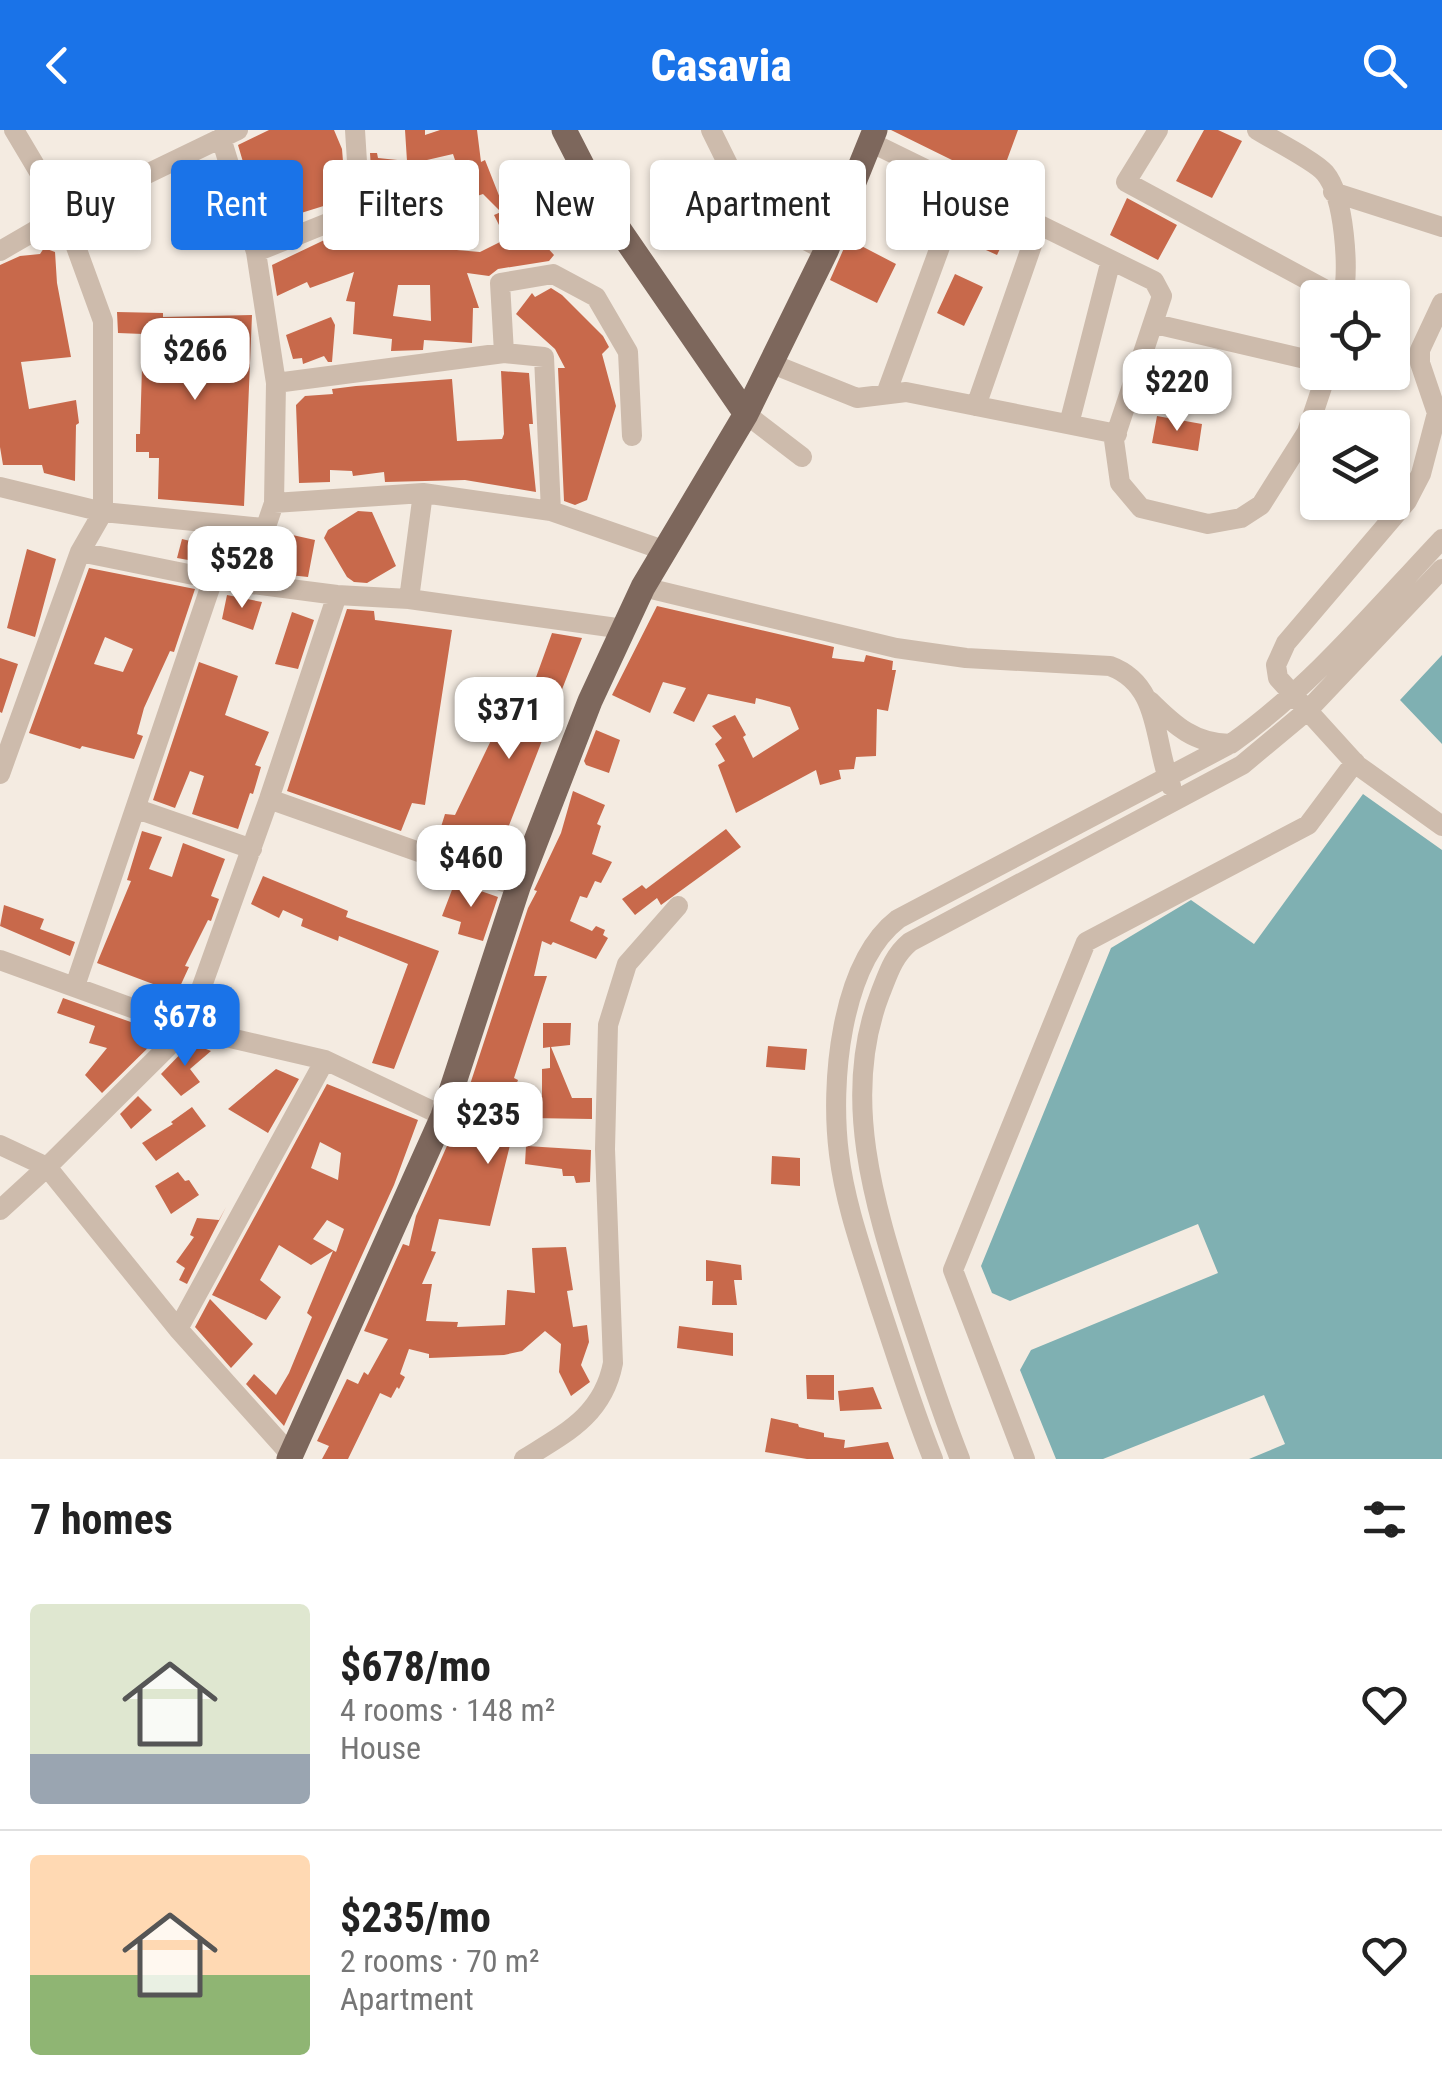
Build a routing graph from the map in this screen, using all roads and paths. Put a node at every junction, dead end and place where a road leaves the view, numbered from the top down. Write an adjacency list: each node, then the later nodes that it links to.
1 (14, 130): 9 (street)
2 (355, 130): 21 (street)
3 (564, 130): 34 (main road)
4 (1158, 130): 23 (street)
5 (1257, 130): 12 (street)
6 (230, 134): 11 (street); 21 (street)
7 (718, 135): 20 (street)
8 (872, 136): 10 (street); 20 (main road)
9 (32, 160)
10 (914, 160)
11 (151, 172)
12 (1332, 192): 13 (street); 24 (street)
13 (1442, 226)
14 (1045, 228): 22 (street)
15 (30, 234): 19 (street)
16 (77, 250): 43 (street)
17 (939, 250): 32 (street)
18 (1030, 250): 33 (street)
19 (0, 251)
20 (826, 251): 29 (main road)
21 (256, 252): 30 (street)
22 (1111, 260): 26 (street); 35 (street)
23 (1308, 280)
24 (1346, 280)
25 (1442, 303): 56 (street)
26 (1155, 324): 28 (street); 36 (street)
27 (504, 353): 30 (street); 37 (street); 42 (street)
28 (1300, 358)
29 (770, 363): 32 (street); 34 (main road)
30 (276, 384): 41 (street)
31 (1321, 390): 36 (street)
32 (886, 394): 33 (street)
33 (976, 406): 35 (street)
34 (746, 414): 38 (street); 46 (main road)
35 (1070, 424): 36 (street)
36 (1117, 434)
37 (632, 436)
38 (802, 458)
39 (0, 487): 43 (street)
40 (423, 493): 41 (street); 42 (street); 53 (street)
41 (274, 503): 44 (street)
42 (550, 511): 46 (street)
43 (103, 512): 44 (street); 47 (street)
44 (264, 528): 50 (street)
45 (1442, 539): 56 (street)
46 (666, 551): 51 (main road)
47 (80, 552): 49 (street); 59 (street)
48 (1442, 569): 56 (street)
49 (213, 580): 50 (street); 63 (street)
50 (248, 582): 52 (street)
51 (643, 587): 54 (main road); 55 (street)
52 (337, 595): 53 (street); 61 (street)
53 (410, 599): 54 (street)
54 (624, 629): 66 (main road)
55 (1145, 696): 57 (street); 60 (street)
56 (1300, 702): 57 (street); 58 (street); 62 (street)
57 (1232, 744): 60 (street)
58 (1355, 762): 64 (street); 81 (street)
59 (1, 769)
60 (1167, 777): 62 (street); 79 (street)
61 (269, 799): 65 (street); 66 (street)
62 (1176, 800): 80 (street)
63 (137, 809): 65 (street); 69 (street)
64 (1442, 826)
65 (252, 849): 70 (street)
66 (518, 888): 72 (main road)
67 (678, 906): 78 (street)
68 (0, 960): 69 (street)
69 (75, 986): 70 (street)
70 (187, 1028): 71 (street); 74 (street)
71 (325, 1060): 72 (street); 76 (street)
72 (442, 1116): 77 (main road)
73 (0, 1145): 74 (street)
74 (47, 1168): 75 (street); 76 (street)
75 (0, 1210)
76 (178, 1329): 77 (street)
77 (290, 1457)
78 (524, 1459)
79 (933, 1459)
80 (960, 1459)
81 (1025, 1459)

